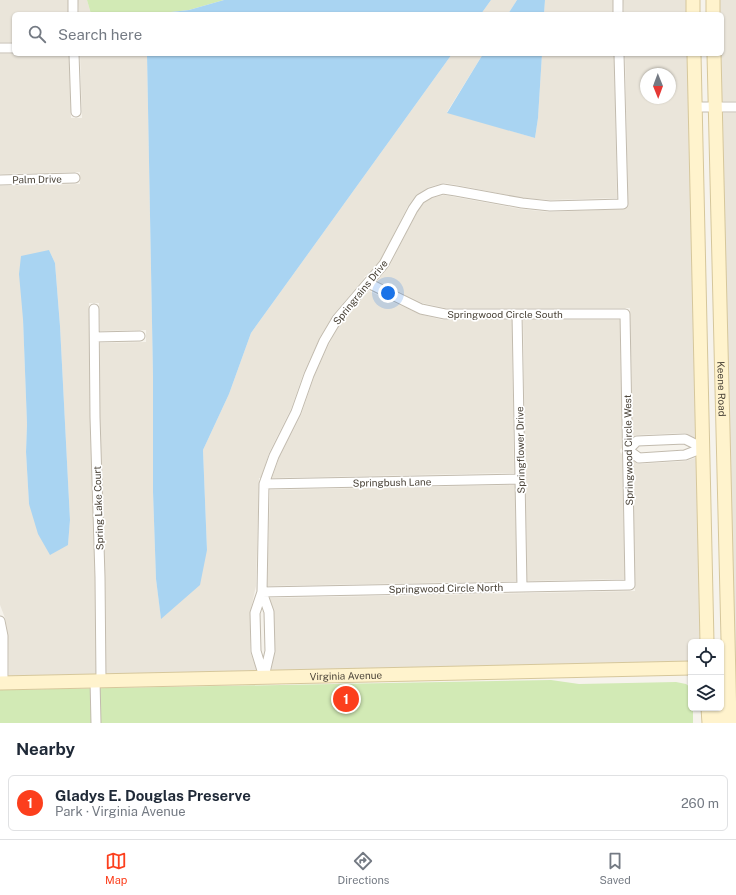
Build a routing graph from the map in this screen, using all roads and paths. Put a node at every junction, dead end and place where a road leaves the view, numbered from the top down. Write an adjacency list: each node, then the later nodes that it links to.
1 (73, 0): 5 (street)
2 (618, 0): 6 (street)
3 (693, 0): 7 (main road)
4 (713, 0): 8 (main road)
5 (73, 12)
6 (618, 12)
7 (693, 12)
8 (713, 12)
9 (0, 48): 10 (street)
10 (12, 48)
11 (74, 56): 18 (street)
12 (619, 56): 21 (street, Springrains Drive)
13 (694, 56): 15 (main road, Keene Road)
14 (714, 56): 16 (main road, Keene Road)
15 (695, 107): 16 (street); 27 (main road, Keene Road)
16 (716, 107): 17 (street); 38 (main road, Keene Road)
17 (736, 107)
18 (76, 112)
19 (75, 178): 20 (street, Palm Drive)
20 (0, 180)
21 (368, 284): 23 (street, Springwood Circle South); 30 (street, Springrains Drive)
22 (94, 309): 26 (street, Spring Lake Court)
23 (518, 314): 24 (street, Springwood Circle South); 29 (street, Springflower Drive)
24 (625, 314): 28 (street, Springwood Circle West)
25 (140, 336): 26 (street)
26 (95, 337): 41 (street, Spring Lake Court)
27 (703, 448): 28 (street); 28 (street); 31 (main road, Keene Road)
28 (628, 450): 32 (street, Springwood Circle West)
29 (520, 479): 30 (street, Springbush Lane); 33 (street, Springflower Drive)
30 (264, 484): 34 (street, Springrains Drive)
31 (704, 495): 36 (main road, Keene Road); 37 (main road)
32 (630, 585): 33 (street, Springwood Circle North)
33 (522, 587): 34 (street, Springwood Circle North)
34 (262, 592): 40 (street, Springrains Drive); 40 (street, Springrains Drive)
35 (0, 621): 42 (street)
36 (707, 639)
37 (716, 639)
38 (726, 667): 48 (main road, Keene Road)
39 (688, 668): 40 (main road, Virginia Avenue)
40 (264, 677): 41 (main road, Virginia Avenue)
41 (98, 680): 42 (main road, Virginia Avenue); 45 (street, Spring Lake Court)
42 (2, 683)
43 (708, 711): 46 (main road)
44 (720, 711): 47 (main road)
45 (96, 723)
46 (709, 723)
47 (720, 723)
48 (730, 723)

